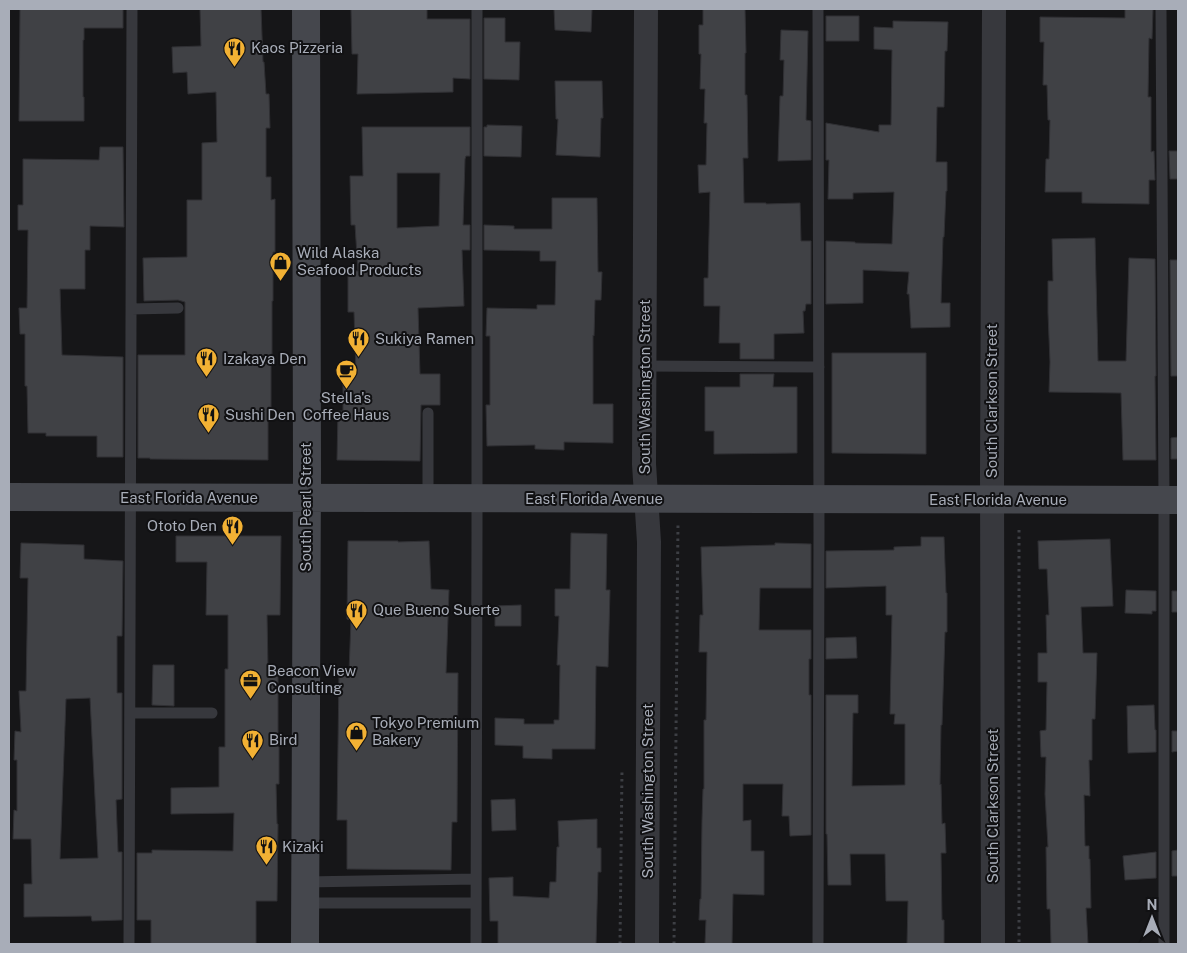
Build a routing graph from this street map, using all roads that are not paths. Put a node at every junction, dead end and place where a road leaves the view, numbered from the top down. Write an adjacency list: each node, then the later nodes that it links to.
1 (132, 9): 9 (lane)
2 (306, 9): 15 (street, South Pearl Street)
3 (477, 9): 17 (lane)
4 (646, 9): 10 (street, South Washington Street)
5 (818, 9): 11 (lane)
6 (994, 9): 20 (street, South Clarkson Street)
7 (1162, 9): 21 (lane)
8 (178, 308): 9 (lane)
9 (131, 309): 14 (lane)
10 (644, 366): 11 (lane); 18 (street, South Washington Street)
11 (819, 367): 19 (lane)
12 (428, 413): 16 (lane)
13 (9, 497): 14 (street, East Florida Avenue)
14 (131, 498): 15 (street, East Florida Avenue); 22 (lane)
15 (306, 498): 16 (street, East Florida Avenue); 25 (street, South Pearl Street)
16 (428, 498): 17 (street, East Florida Avenue)
17 (477, 498): 18 (street, East Florida Avenue); 24 (lane)
18 (647, 499): 19 (street, East Florida Avenue); 30 (street, South Washington Street)
19 (819, 500): 20 (street, East Florida Avenue); 31 (lane)
20 (992, 500): 21 (street, East Florida Avenue); 32 (street, South Clarkson Street)
21 (1171, 500): 33 (lane)
22 (130, 713): 23 (lane); 27 (lane)
23 (212, 713)
24 (476, 879): 25 (lane); 26 (lane)
25 (305, 893): 26 (lane); 28 (street, South Pearl Street)
26 (476, 903): 29 (lane)
27 (129, 944)
28 (305, 944)
29 (476, 944)
30 (647, 944)
31 (818, 944)
32 (993, 944)
33 (1164, 944)

